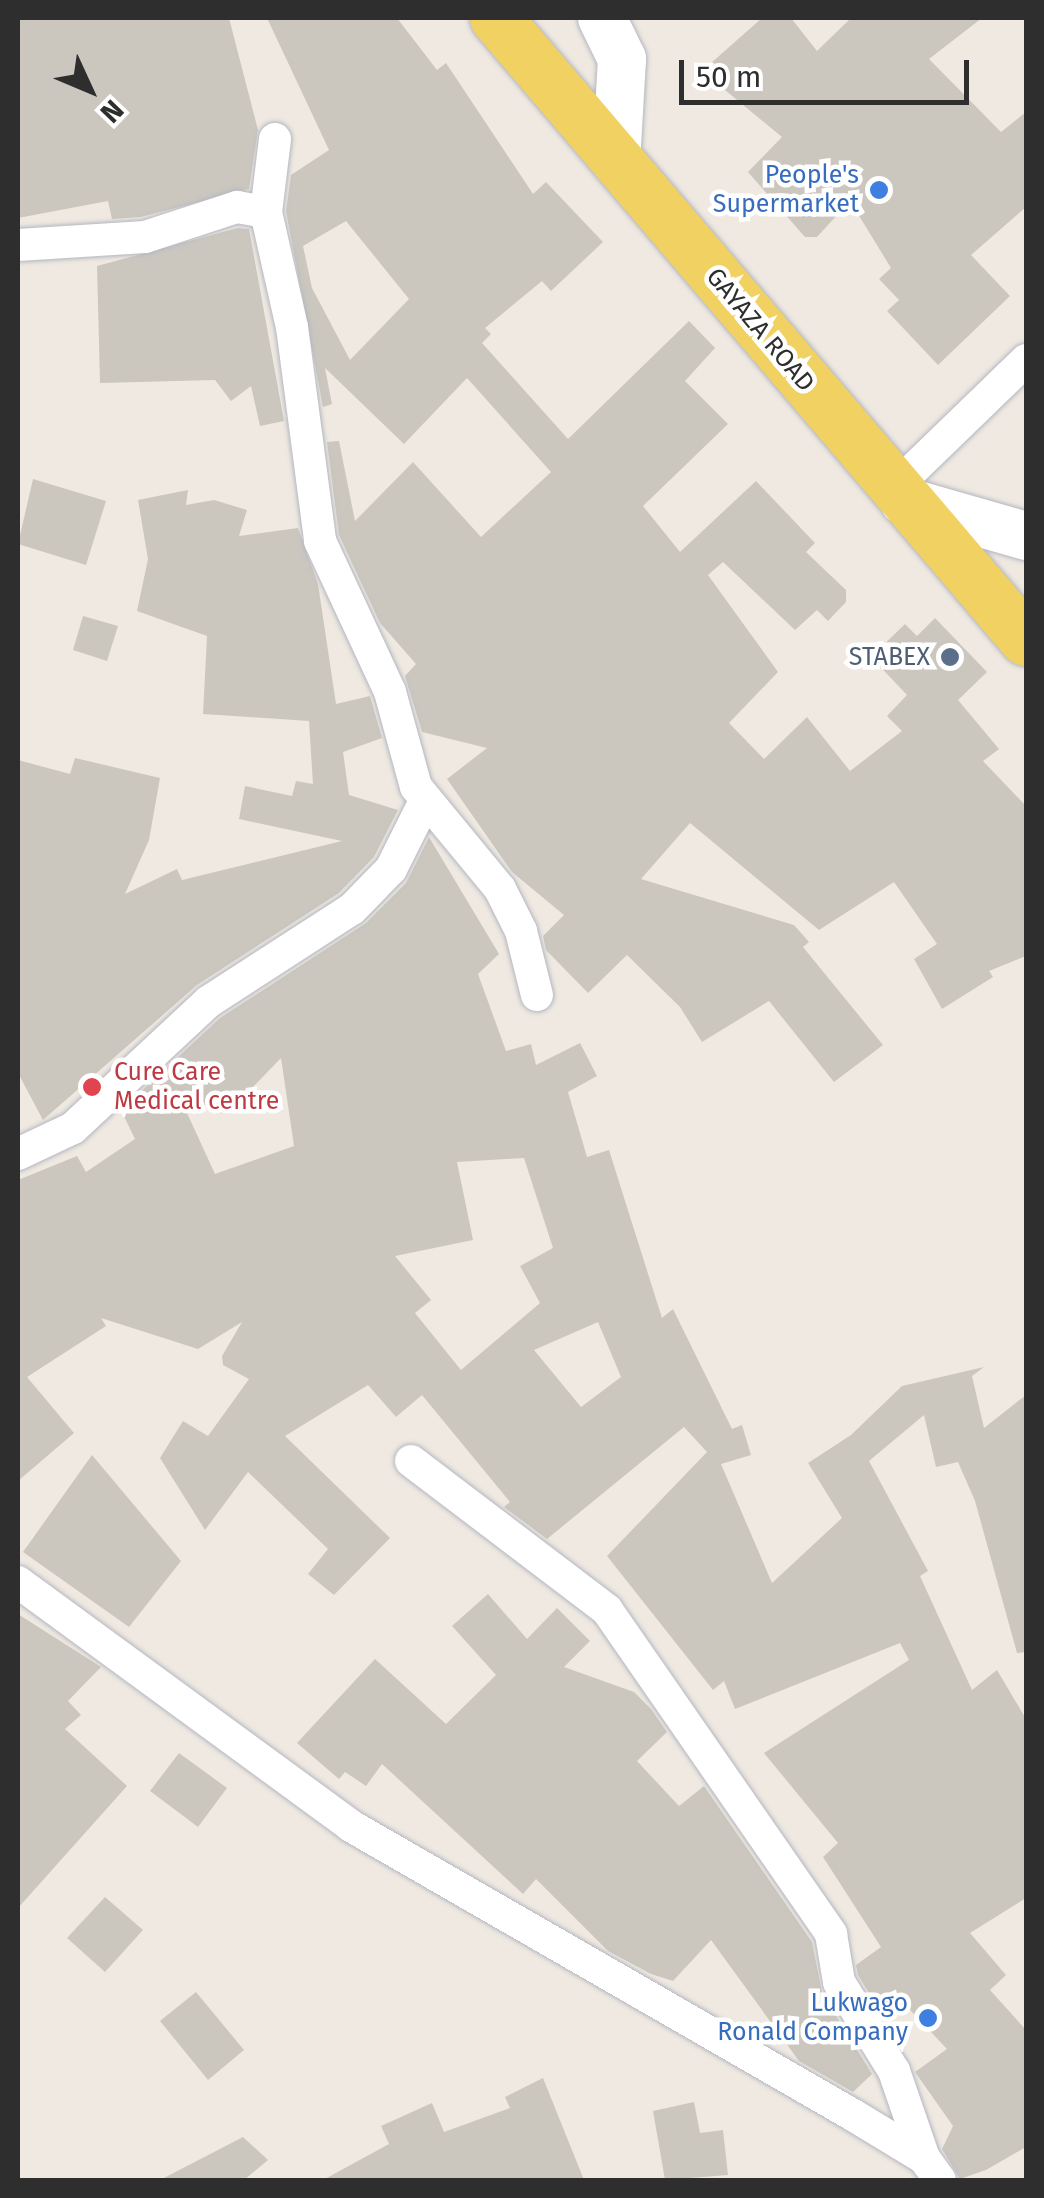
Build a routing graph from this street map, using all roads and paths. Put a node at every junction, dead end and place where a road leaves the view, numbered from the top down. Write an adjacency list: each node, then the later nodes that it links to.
1 (496, 18): 4 (main road, GAYAZA ROAD)
2 (602, 18): 4 (street)
3 (275, 140): 5 (street)
4 (616, 162): 8 (main road, GAYAZA ROAD)
5 (266, 212): 6 (street); 11 (street)
6 (18, 245)
7 (1026, 360): 8 (street)
8 (899, 494): 9 (street); 10 (main road, GAYAZA ROAD)
9 (1026, 536)
10 (1026, 640)
11 (425, 801): 12 (street); 13 (street)
12 (537, 996)
13 (18, 1154)
14 (411, 1461): 16 (street)
15 (18, 1582): 16 (street)
16 (932, 2169)

